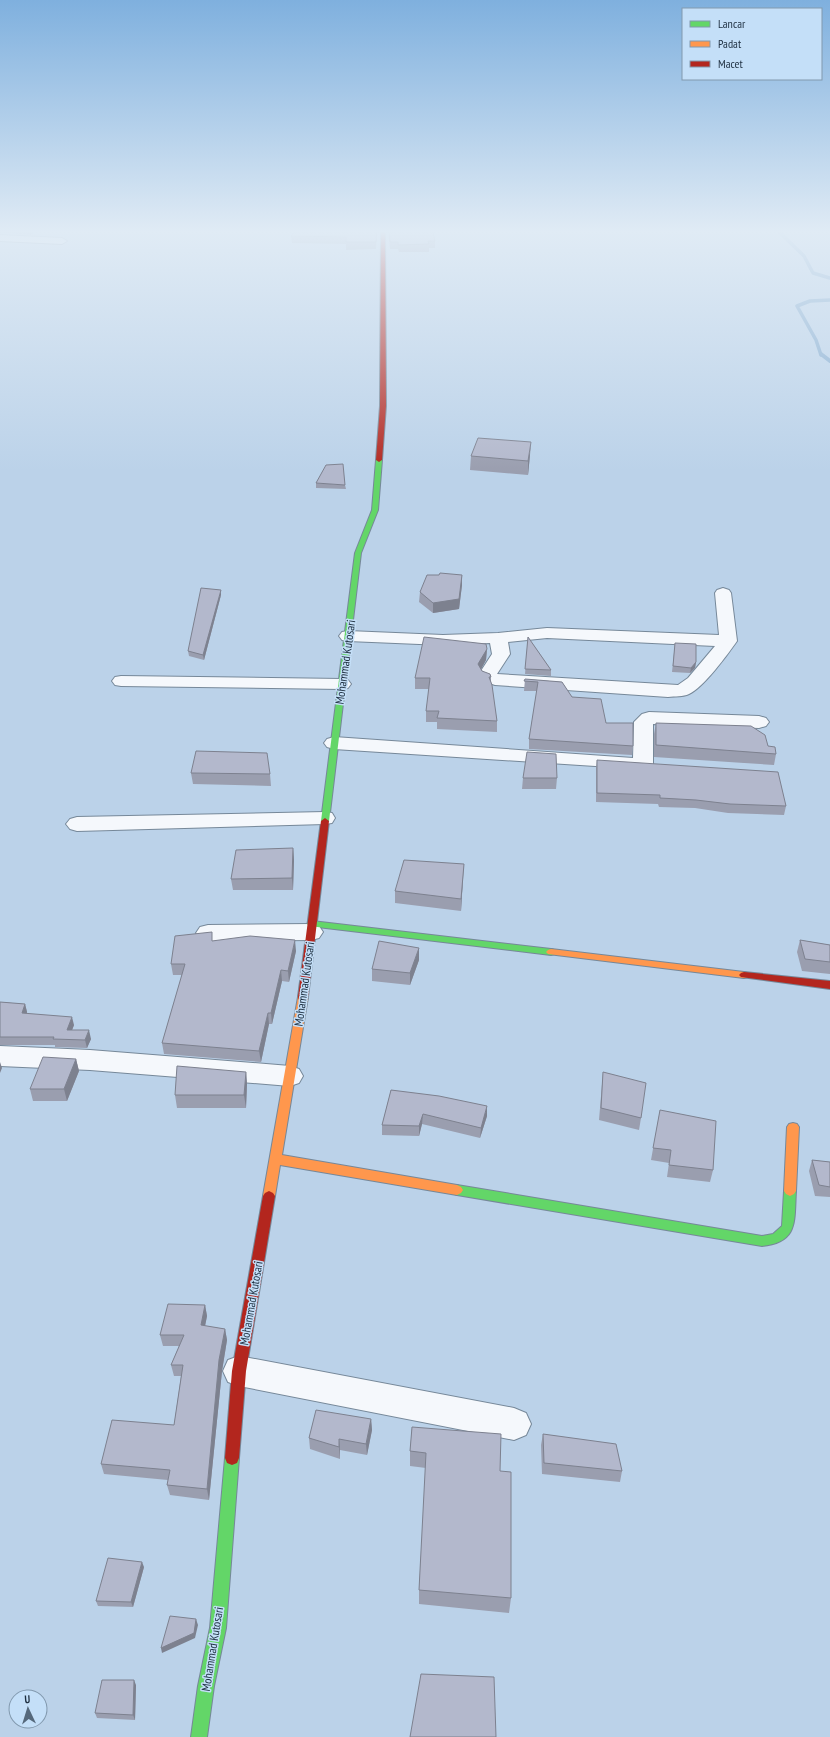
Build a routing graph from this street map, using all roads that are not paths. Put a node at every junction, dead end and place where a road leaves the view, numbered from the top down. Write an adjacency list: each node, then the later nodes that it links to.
1 (383, 310): 3 (street, Mohammad Kutosari)
2 (723, 593): 5 (street)
3 (348, 636): 4 (street); 7 (street, Mohammad Kutosari)
4 (498, 638): 5 (street); 5 (street)
5 (728, 641)
6 (121, 681): 7 (street)
7 (342, 684): 9 (street, Mohammad Kutosari)
8 (759, 722): 9 (street)
9 (334, 743): 10 (street, Mohammad Kutosari)
10 (325, 818): 11 (street); 12 (street, Mohammad Kutosari)
11 (77, 824)
12 (312, 928): 13 (street); 14 (street); 16 (street, Mohammad Kutosari)
13 (208, 933)
14 (830, 985)
15 (0, 1056): 16 (street)
16 (290, 1076): 18 (street, Mohammad Kutosari)
17 (793, 1127): 18 (street)
18 (275, 1159): 19 (street, Mohammad Kutosari)
19 (239, 1371): 20 (street); 21 (street, Mohammad Kutosari)
20 (514, 1424)
21 (199, 1737)

